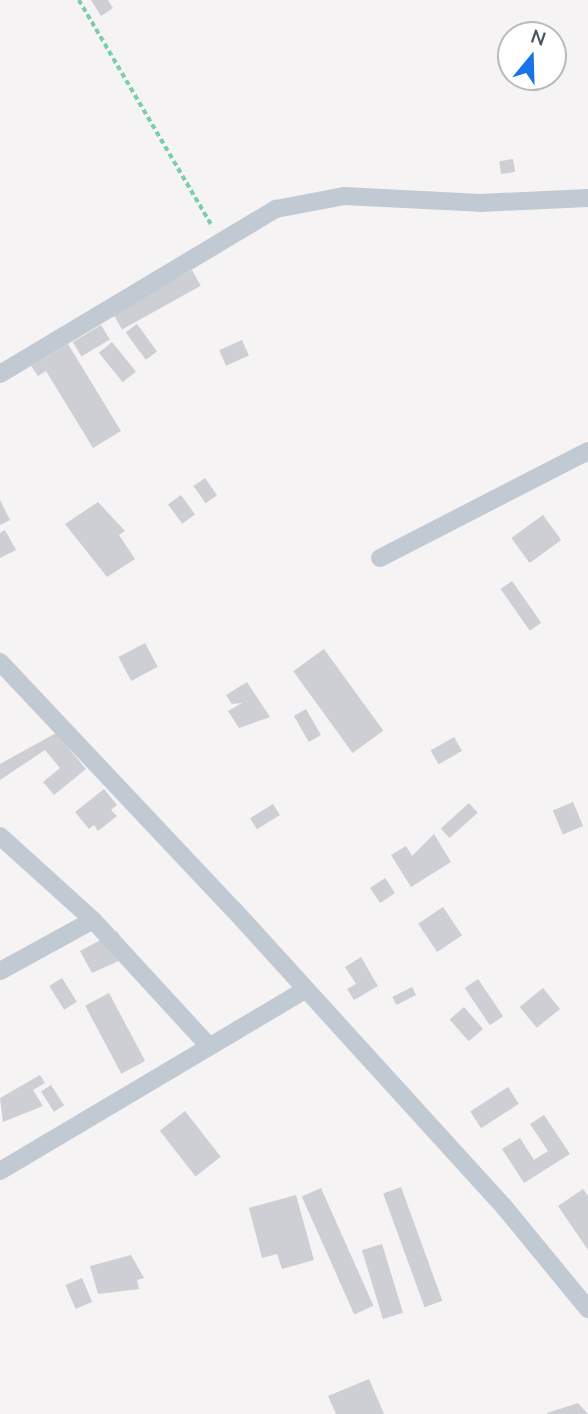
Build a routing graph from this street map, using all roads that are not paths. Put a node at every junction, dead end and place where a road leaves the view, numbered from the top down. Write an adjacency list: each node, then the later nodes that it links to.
1 (588, 198): 2 (street)
2 (0, 374)
3 (588, 451): 4 (street)
4 (380, 558)
5 (0, 662): 9 (street)
6 (0, 836): 7 (street)
7 (93, 920): 8 (street); 10 (street)
8 (0, 971)
9 (305, 990): 10 (street); 12 (street)
10 (209, 1046): 11 (street)
11 (0, 1171)
12 (588, 1309)

